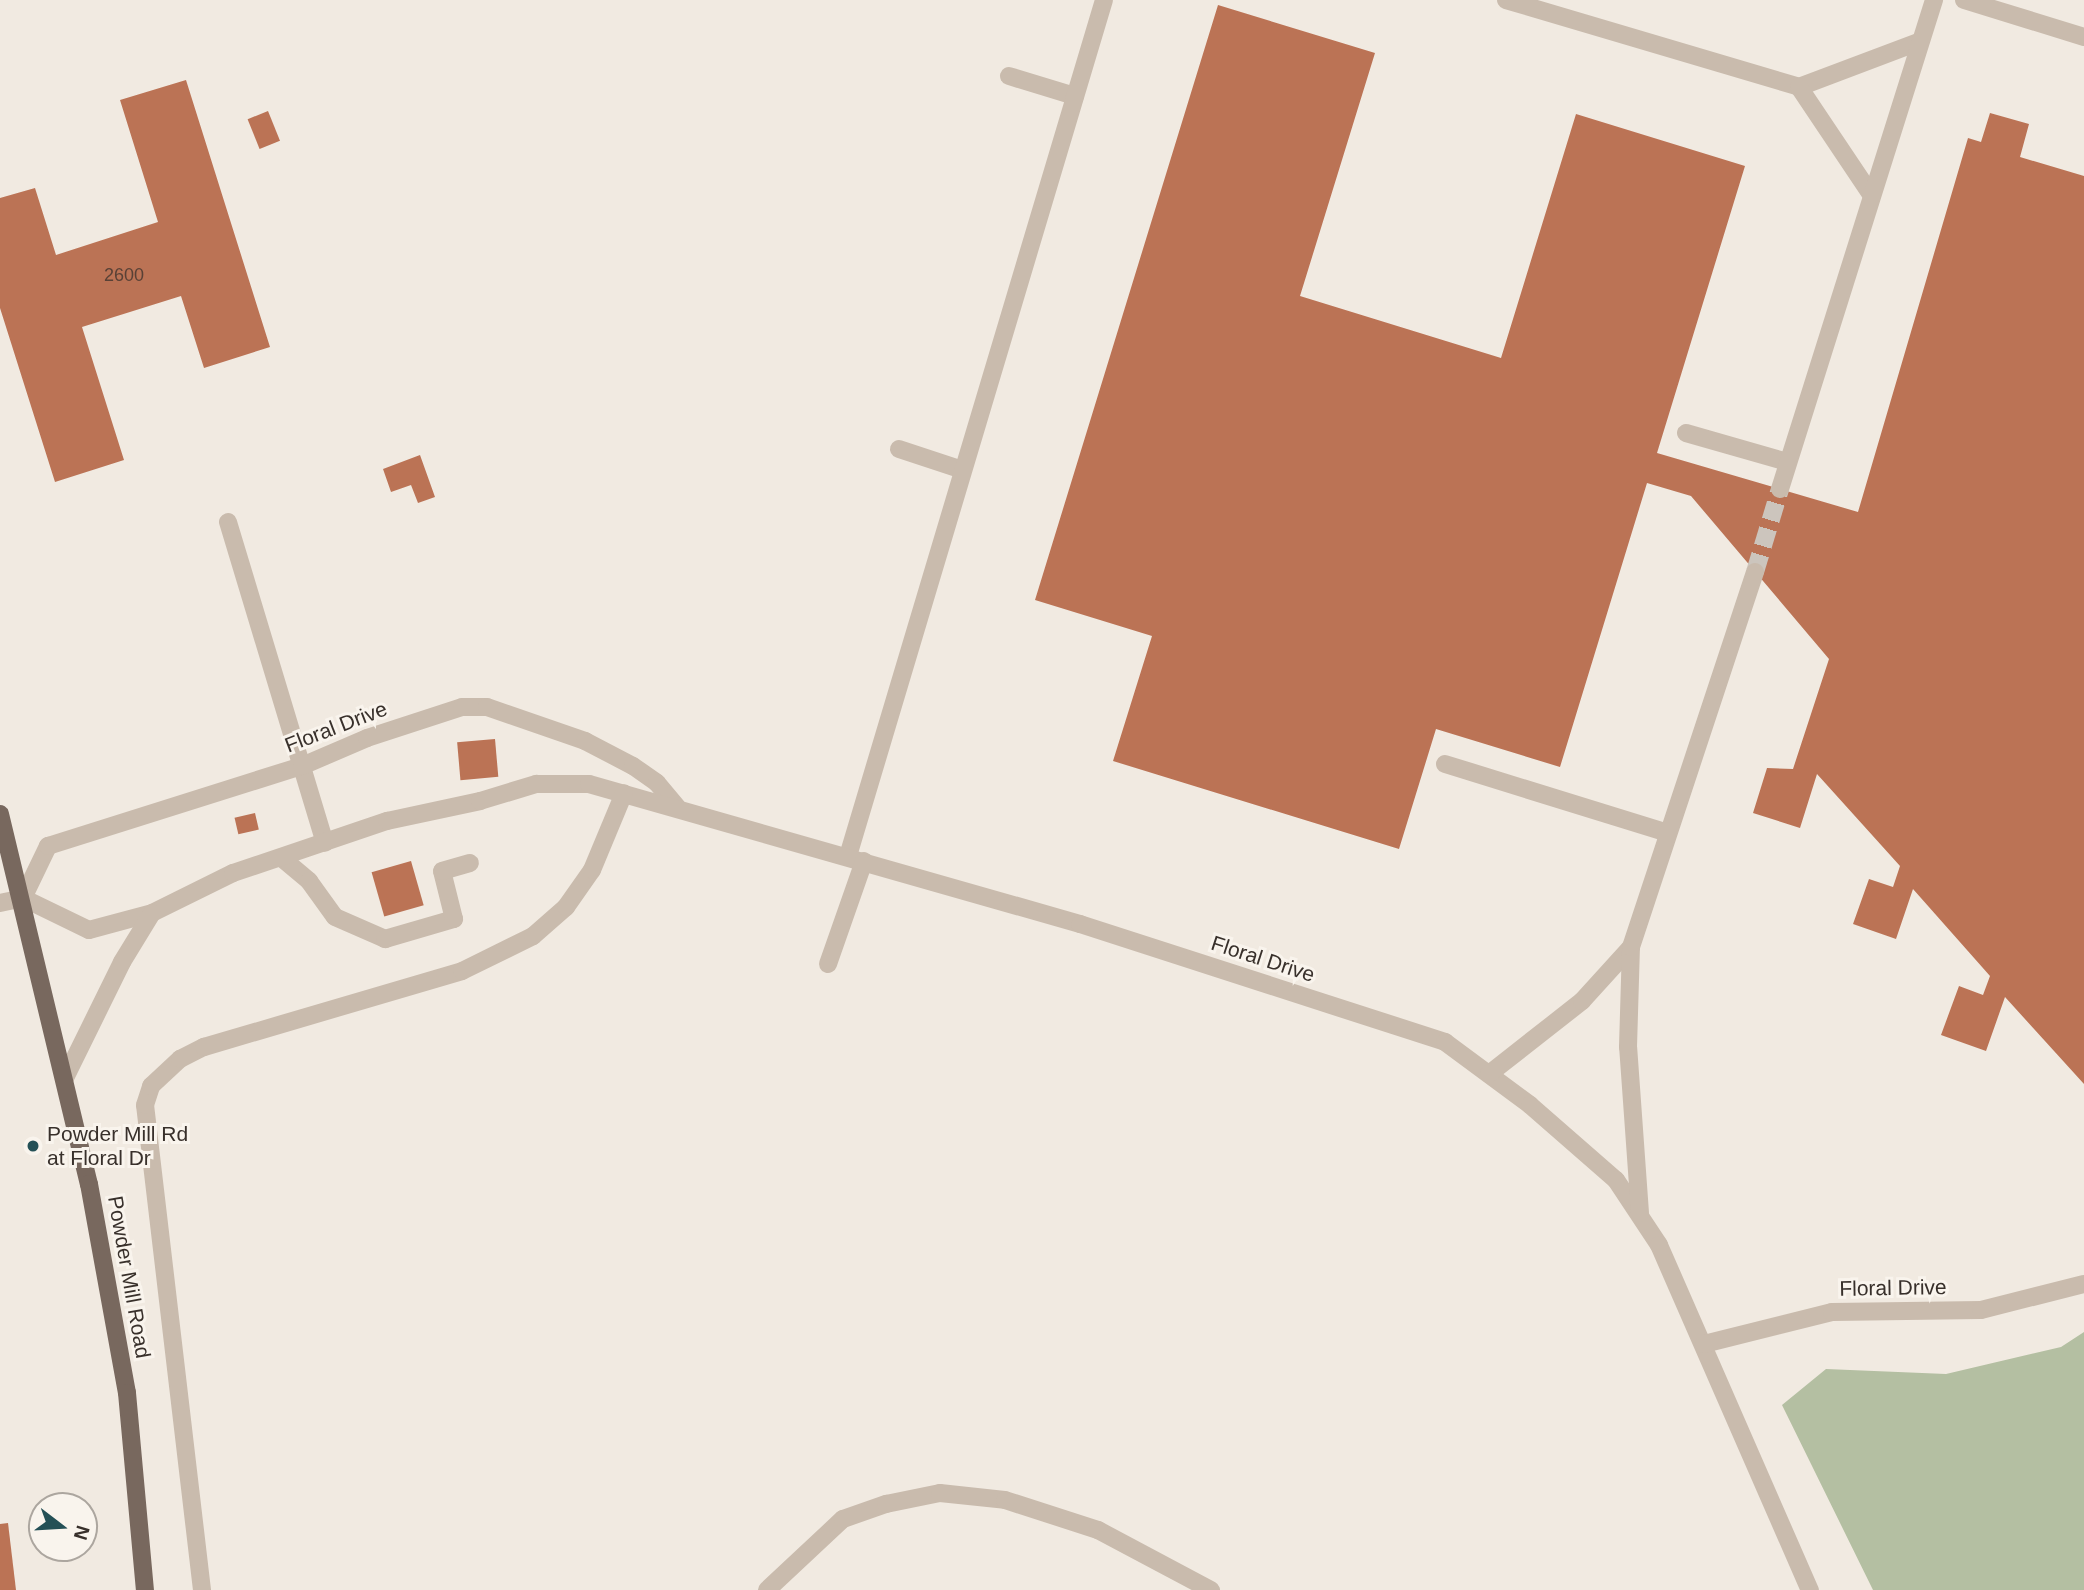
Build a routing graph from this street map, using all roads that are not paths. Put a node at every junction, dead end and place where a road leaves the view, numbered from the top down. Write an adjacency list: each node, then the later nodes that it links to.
1 (1104, 0): 9 (street)
2 (1506, 0): 8 (street)
3 (1934, 0): 6 (street)
4 (1964, 0): 5 (street)
5 (2084, 37)
6 (1921, 41): 8 (street); 10 (street)
7 (1009, 76): 9 (street)
8 (1800, 87): 10 (street)
9 (1075, 96): 14 (street)
10 (1872, 196): 13 (street)
11 (1686, 433): 13 (street)
12 (899, 449): 14 (street)
13 (1787, 462): 15 (street)
14 (963, 470): 26 (street)
15 (1780, 489)
16 (228, 522): 19 (street)
17 (1755, 572): 23 (street)
18 (1445, 764): 23 (street)
19 (302, 766): 21 (street, Floral Drive); 24 (street); 28 (street, Floral Drive)
20 (624, 793): 21 (street, Floral Drive); 24 (street, Floral Drive); 39 (street)
21 (678, 807): 26 (street, Floral Drive)
22 (0, 814): 28 (main road, Powder Mill Road)
23 (1668, 834): 31 (street)
24 (324, 843): 25 (street, Floral Drive)
25 (283, 859): 27 (street); 30 (street, Floral Drive)
26 (856, 859): 32 (street); 33 (street, Floral Drive)
27 (470, 863)
28 (23, 898): 29 (street); 30 (street, Floral Drive); 34 (main road, Powder Mill Road)
29 (0, 903)
30 (152, 913): 34 (street)
31 (1631, 947): 33 (street); 35 (street)
32 (828, 964)
33 (1489, 1074): 35 (street, Floral Drive)
34 (65, 1078): 38 (main road, Powder Mill Road)
35 (1640, 1216): 37 (street, Floral Drive)
36 (2084, 1284): 37 (street, Floral Drive)
37 (1704, 1344): 42 (street, Floral Drive)
38 (145, 1590)
39 (201, 1590)
40 (767, 1590): 41 (street)
41 (1211, 1590)
42 (1810, 1590)

